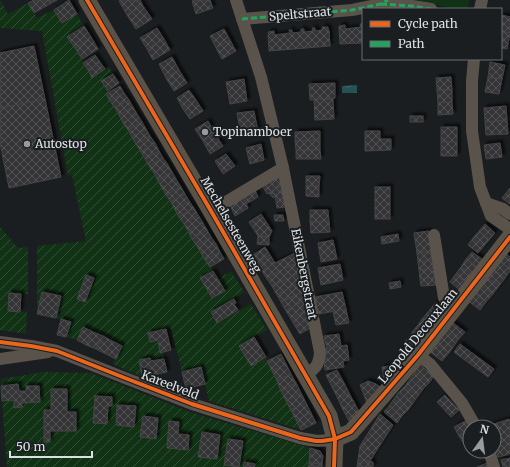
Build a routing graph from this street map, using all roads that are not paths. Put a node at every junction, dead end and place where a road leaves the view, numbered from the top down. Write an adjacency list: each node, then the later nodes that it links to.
1 (87, 0): 9 (street, Mechelsesteenweg)
2 (236, 0): 5 (street, Eikenbergstraat)
3 (384, 2): 4 (street, Speltstraat); 5 (street, Speltstraat)
4 (425, 8)
5 (242, 19): 7 (street, Eikenbergstraat)
6 (474, 60): 8 (street)
7 (283, 168): 9 (street); 19 (street, Eikenbergstraat)
8 (486, 203): 10 (street); 11 (street)
9 (211, 211): 19 (street, Mechelsesteenweg)
10 (510, 214)
11 (510, 229)
12 (434, 235): 14 (street)
13 (510, 237): 14 (street, Leopold Decouxlaan)
14 (454, 308): 17 (street, Leopold Decouxlaan)
15 (0, 342): 16 (street, Kareelveld)
16 (57, 351): 18 (street, Kareelveld); 21 (street, Kareelveld)
17 (418, 355): 20 (street); 21 (street, Leopold Decouxlaan)
18 (0, 359)
19 (306, 375): 21 (street, Mechelsesteenweg)
20 (471, 419)
21 (335, 439): 22 (street, Mechelsesteenweg)
22 (334, 467)

